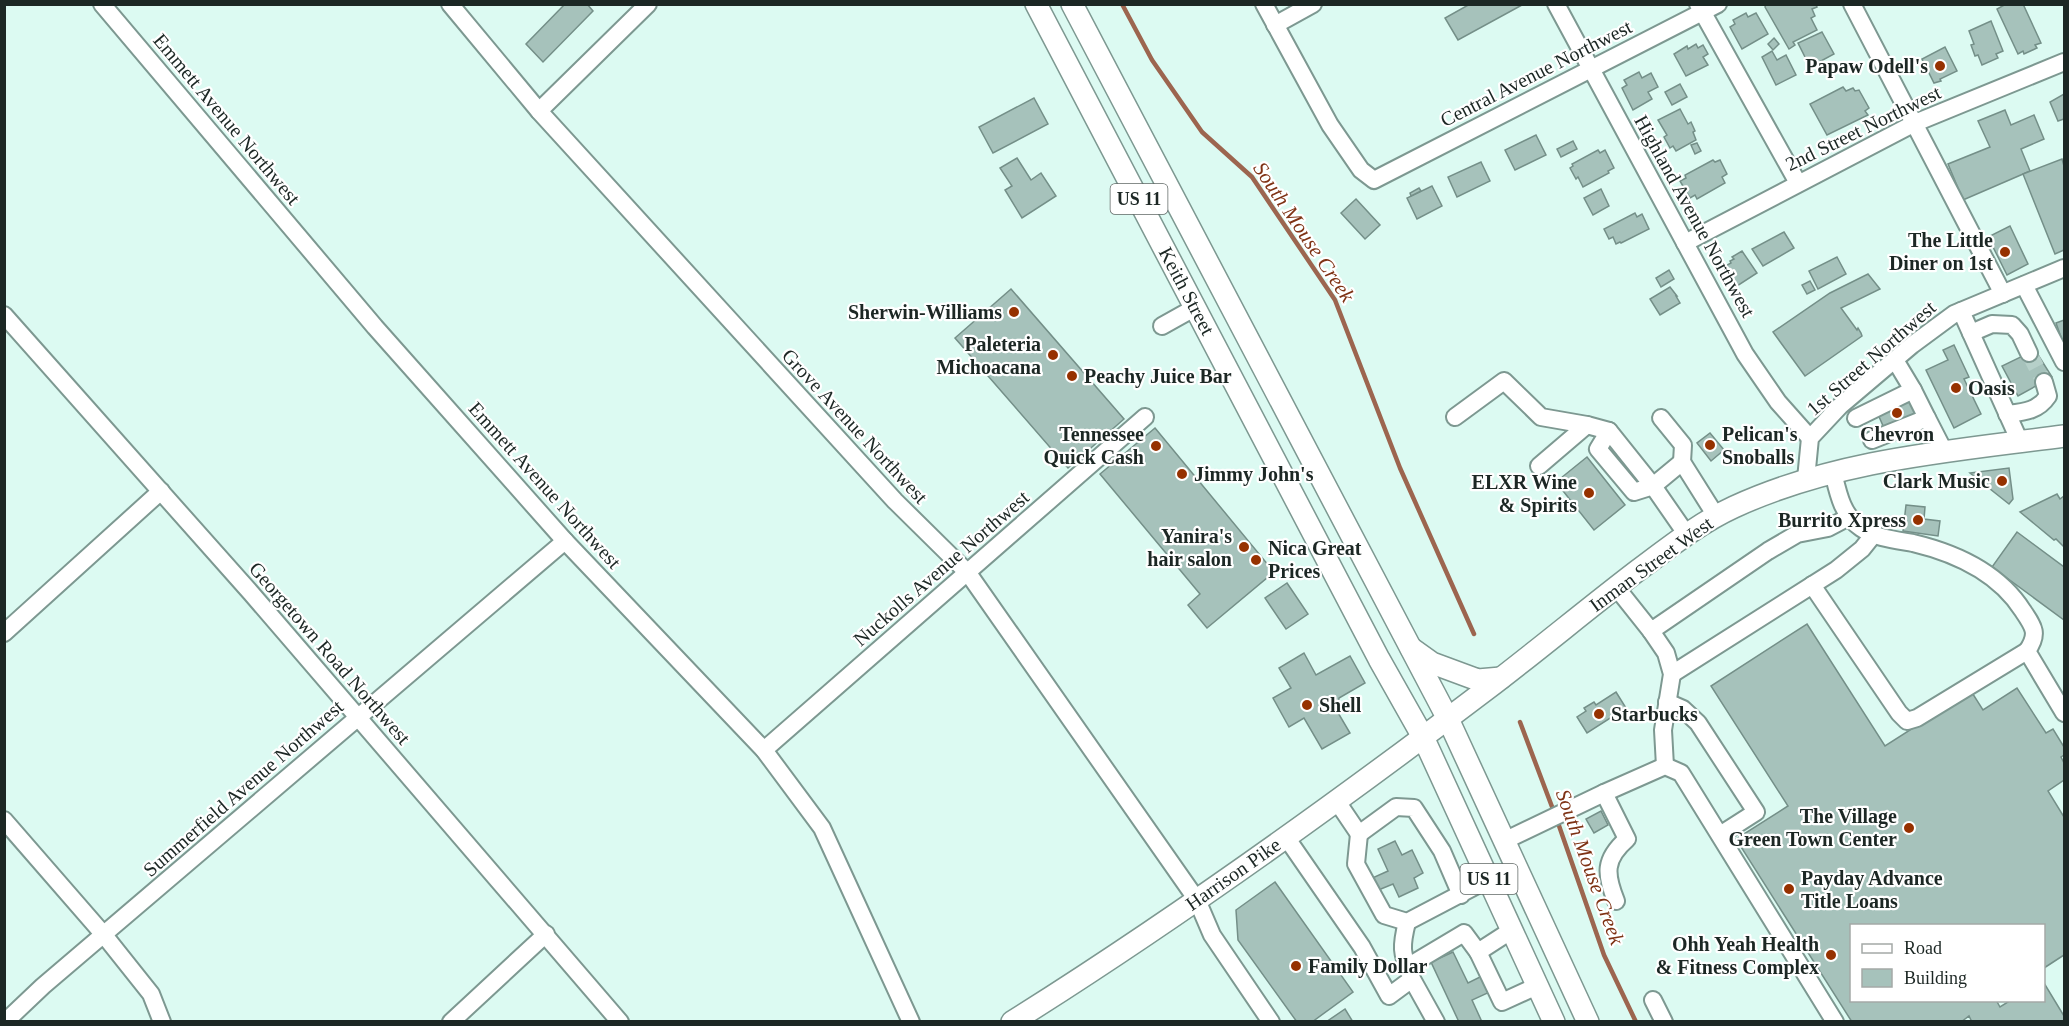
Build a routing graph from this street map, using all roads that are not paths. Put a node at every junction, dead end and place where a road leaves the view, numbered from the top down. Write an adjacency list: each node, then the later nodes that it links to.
1 (102, 4): 57 (street, Emmett Avenue Northwest)
2 (450, 4): 15 (street, Grove Avenue Northwest)
3 (648, 4): 15 (street)
4 (1036, 4): 23 (main road, Keith Street / US 11)
5 (1072, 4): 21 (main road, Keith Street / US 11)
6 (1264, 4): 12 (street)
7 (1313, 4): 12 (street)
8 (1556, 4): 14 (street, Highland Avenue Northwest)
9 (1718, 4): 11 (street, Central Avenue Northwest)
10 (1852, 4): 16 (street)
11 (1700, 9): 14 (street, Central Avenue Northwest); 17 (street)
12 (1275, 25): 14 (street, Central Avenue Northwest)
13 (2064, 62): 16 (street, 2nd Street Northwest)
14 (1591, 69): 18 (street, Highland Avenue Northwest)
15 (539, 111): 58 (street, Grove Avenue Northwest)
16 (1916, 123): 17 (street, 2nd Street Northwest); 22 (street)
17 (1798, 183): 18 (street, 2nd Street Northwest)
18 (1685, 243): 42 (street, Highland Avenue Northwest)
19 (2064, 268): 20 (street, 1st Street Northwest)
20 (2024, 285): 22 (street, 1st Street Northwest); 30 (street)
21 (1222, 294): 23 (main road); 63 (main road, Keith Street / US 11)
22 (2002, 294): 24 (street, 1st Street Northwest)
23 (1196, 308): 26 (street); 71 (main road, Keith Street / US 11)
24 (1961, 311): 27 (street); 29 (street, 1st Street Northwest)
25 (4, 315): 52 (street, Georgetown Road Northwest)
26 (1162, 326)
27 (1971, 333): 28 (street); 34 (street)
28 (2029, 353)
29 (1895, 360): 32 (street); 33 (street, 1st Street Northwest)
30 (2064, 362)
31 (2044, 382): 34 (street)
32 (1913, 390): 38 (street); 39 (street)
33 (1840, 406): 38 (street); 42 (street, 1st Street Northwest)
34 (2007, 414): 44 (street)
35 (1145, 417): 58 (street, Nuckolls Avenue Northwest)
36 (1455, 417): 40 (street)
37 (1661, 418): 47 (street)
38 (1856, 418): 43 (street)
39 (1927, 418): 43 (street); 45 (street)
40 (1587, 424): 48 (street); 51 (street)
41 (2064, 436): 44 (main road, Inman Street West)
42 (1810, 438): 50 (street, 1st Street Northwest)
43 (1872, 440): 46 (street)
44 (2020, 442): 45 (main road, Inman Street West)
45 (1944, 453): 46 (main road, Inman Street West)
46 (1882, 461): 49 (main road, Inman Street West)
47 (1682, 462): 51 (street); 53 (street)
48 (1539, 466)
49 (1833, 472): 50 (main road, Inman Street West); 54 (street)
50 (1806, 479): 53 (main road, Inman Street West)
51 (1653, 486): 56 (street)
52 (161, 491): 62 (street); 69 (street, Georgetown Road Northwest)
53 (1716, 516): 56 (main road, Inman Street West)
54 (1849, 517): 55 (street); 61 (street)
55 (1874, 534): 59 (street); 64 (street)
56 (1687, 535): 60 (main road, Inman Street West)
57 (565, 541): 69 (street, Summerfield Avenue Northwest); 72 (street, Emmett Avenue Northwest)
58 (968, 573): 72 (street, Nuckolls Avenue Northwest); 83 (street, Grove Avenue Northwest)
59 (1812, 585): 64 (street); 65 (street)
60 (1616, 587): 61 (street); 66 (main road, Inman Street West)
61 (1651, 631): 65 (street)
62 (4, 633)
63 (1409, 646): 66 (main road); 70 (main road, Keith Street / US 11)
64 (2026, 651): 68 (street)
65 (1672, 674): 67 (street)
66 (1501, 678): 70 (main road, Inman Street West)
67 (1667, 702): 73 (street); 78 (street)
68 (2064, 713)
69 (357, 716): 87 (street, Georgetown Road Northwest); 88 (street, Summerfield Avenue Northwest)
70 (1448, 719): 71 (main road, Harrison Pike); 80 (main road, US 11)
71 (1424, 737): 75 (main road, Harrison Pike); 81 (main road, US 11)
72 (765, 750): 97 (street, Emmett Avenue Northwest)
73 (1665, 766): 74 (street); 78 (street)
74 (1604, 793): 80 (street); 84 (street)
75 (1336, 800): 77 (street); 79 (main road, Harrison Pike)
76 (4, 820): 88 (street)
77 (1359, 834): 82 (street); 85 (street)
78 (1720, 836): 104 (street)
79 (1286, 837): 83 (main road, Harrison Pike); 90 (street)
80 (1504, 841): 102 (main road, US 11)
81 (1489, 879): 82 (street); 86 (main road, US 11)
82 (1461, 895): 85 (street)
83 (1197, 900): 98 (main road, Harrison Pike); 99 (street, Grove Avenue Northwest)
84 (1616, 901)
85 (1407, 922): 90 (street)
86 (1512, 930): 89 (street); 91 (main road, US 11)
87 (546, 934): 95 (street); 96 (street, Georgetown Road Northwest)
88 (104, 935): 93 (street, Summerfield Avenue Northwest); 94 (street)
89 (1478, 952): 90 (street); 91 (street)
90 (1410, 973): 100 (street)
91 (1537, 986): 101 (main road, US 11)
92 (1653, 1000): 103 (street)
93 (5, 1022)
94 (162, 1022)
95 (451, 1022)
96 (621, 1022)
97 (911, 1022)
98 (1012, 1022)
99 (1271, 1022)
100 (1436, 1022)
101 (1554, 1022)
102 (1588, 1022)
103 (1664, 1022)
104 (1835, 1022)

